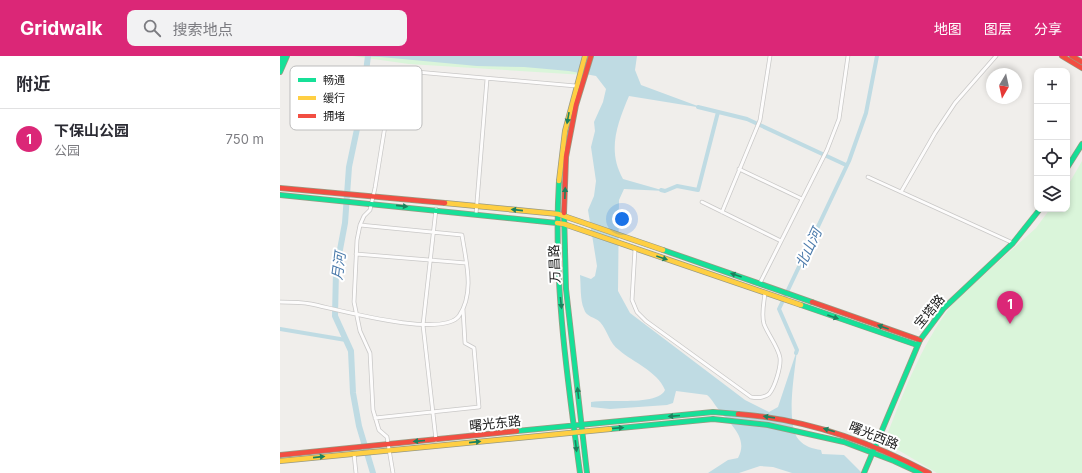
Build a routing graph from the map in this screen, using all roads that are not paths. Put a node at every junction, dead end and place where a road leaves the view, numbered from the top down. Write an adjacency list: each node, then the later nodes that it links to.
1 (283, 56): 11 (main road)
2 (287, 56): 13 (main road)
3 (586, 56): 16 (main road, 万昌路)
4 (592, 56): 35 (main road, 万昌路, one-way to 4)
5 (770, 56): 20 (street)
6 (848, 56): 26 (street)
7 (996, 56): 23 (street)
8 (1062, 56): 12 (main road)
9 (1072, 56): 10 (main road)
10 (1082, 62)
11 (280, 63)
12 (1082, 68)
13 (280, 72)
14 (422, 72): 15 (street)
15 (487, 78): 16 (street); 29 (street)
16 (576, 86): 34 (main road, 万昌路, one-way to 34)
17 (384, 130): 25 (street)
18 (1082, 144): 19 (main road)
19 (1070, 163)
20 (739, 168): 26 (street); 31 (street)
21 (868, 177): 23 (street)
22 (280, 188): 25 (main road)
23 (901, 192): 41 (street)
24 (280, 195): 28 (main road)
25 (373, 196): 28 (street); 29 (main road)
26 (802, 199): 40 (street)
27 (702, 202): 31 (street)
28 (372, 203): 30 (main road, one-way to 30); 38 (street)
29 (477, 207): 33 (street); 34 (main road, one-way to 29)
30 (436, 210): 33 (main road); 39 (street)
31 (722, 212): 40 (street)
32 (1038, 212): 41 (main road, 宝塔路)
33 (476, 214): 36 (main road)
34 (558, 214): 35 (main road); 36 (main road, 万昌路)
35 (565, 216): 37 (main road, 万昌路); 46 (main road, one-way to 35)
36 (558, 222): 37 (main road); 59 (main road, 万昌路, one-way to 59)
37 (564, 224): 42 (main road); 58 (main road, 万昌路, one-way to 37)
38 (360, 225): 39 (street); 43 (street)
39 (433, 232): 44 (street); 45 (street)
40 (781, 241): 46 (street)
41 (1013, 243): 52 (main road, 宝塔路)
42 (635, 249): 47 (main road, one-way to 47); 47 (street)
43 (356, 254): 44 (street); 50 (street)
44 (430, 260): 45 (street); 51 (street)
45 (466, 263): 49 (street)
46 (760, 283): 52 (main road, one-way to 46)
47 (765, 293): 53 (main road, one-way to 53)
48 (280, 302): 50 (street)
49 (462, 308): 51 (street); 54 (street)
50 (356, 315): 51 (street); 56 (street)
51 (423, 325): 54 (street)
52 (920, 340): 53 (main road, 宝塔路)
53 (917, 346): 64 (main road, 宝塔路)
54 (433, 412): 56 (street); 62 (street)
55 (713, 412): 58 (main road, 曙光东路, one-way to 58); 64 (main road, 曙光西路, one-way to 55)
56 (375, 418): 63 (street)
57 (713, 419): 60 (main road, 曙光东路, one-way to 57); 66 (main road, 曙光西路)
58 (582, 425): 59 (main road, 曙光东路); 60 (main road, 万昌路)
59 (574, 426): 61 (main road, 万昌路); 62 (main road, 曙光东路)
60 (582, 431): 61 (main road, 曙光东路); 73 (main road, 万昌路)
61 (574, 432): 65 (main road, 曙光东路, one-way to 61); 72 (main road, 万昌路, one-way to 72)
62 (436, 440): 63 (main road, 曙光东路, one-way to 63)
63 (389, 444): 65 (street); 68 (main road, 曙光东路)
64 (875, 445): 66 (main road, 宝塔路); 76 (main road, 曙光西路)
65 (390, 450): 67 (main road, 曙光东路); 71 (street)
66 (873, 452): 74 (main road, 宝塔路); 75 (main road, 曙光西路)
67 (354, 454): 69 (main road, 曙光东路, one-way to 67); 70 (street)
68 (280, 455)
69 (280, 461)
70 (356, 473)
71 (393, 473)
72 (580, 473)
73 (587, 473)
74 (864, 473)
75 (920, 473)
76 (929, 473)

